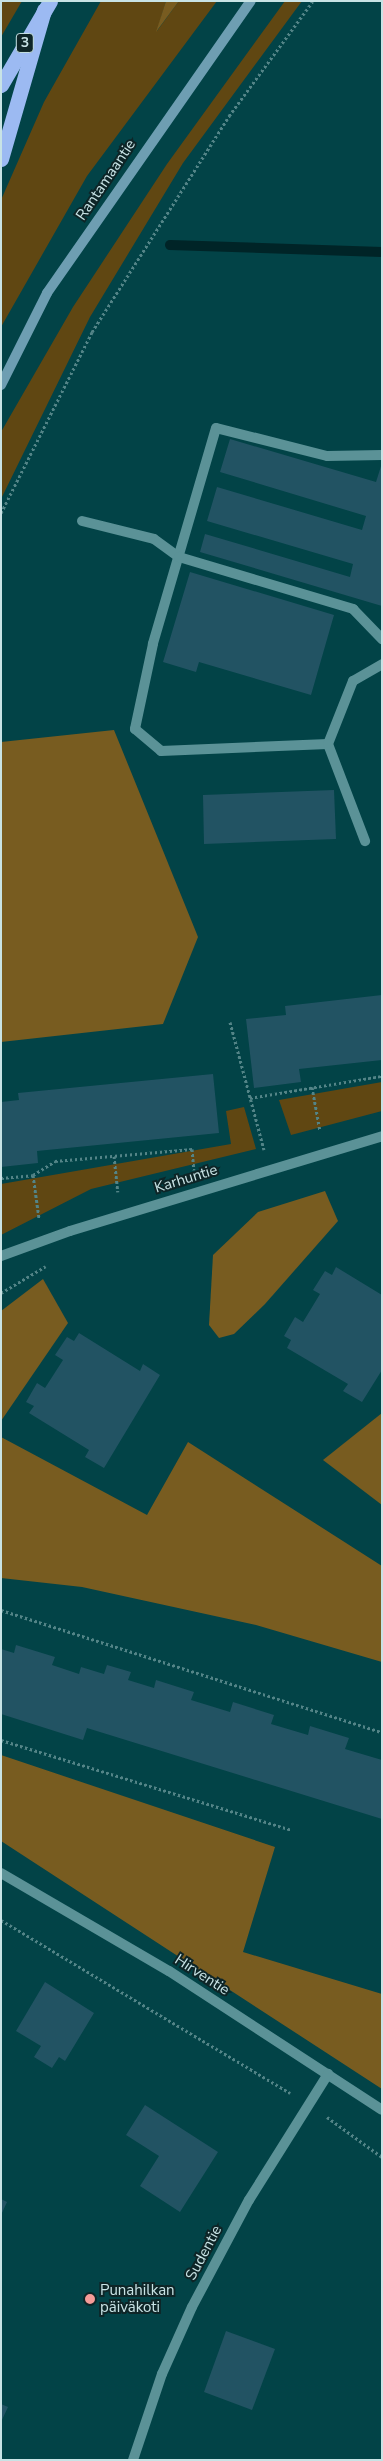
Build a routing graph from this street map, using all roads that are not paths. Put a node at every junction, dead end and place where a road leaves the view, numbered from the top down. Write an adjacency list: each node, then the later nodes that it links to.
1 (252, 1): 5 (main road, Rantamaantie)
2 (47, 6): 3 (highway, 3); 4 (highway)
3 (1, 85)
4 (1, 158)
5 (1, 384)
6 (382, 455): 8 (street)
7 (82, 521): 8 (street)
8 (179, 557): 9 (street); 11 (street)
9 (382, 639)
10 (382, 664): 11 (street)
11 (328, 744): 12 (street)
12 (365, 842)
13 (382, 1136): 14 (street, Karhuntie)
14 (1, 1256)
15 (1, 1873): 16 (street, Hirventie)
16 (328, 2074): 17 (street, Hirventie); 18 (street, Sudentie)
17 (382, 2110)
18 (133, 2460)

